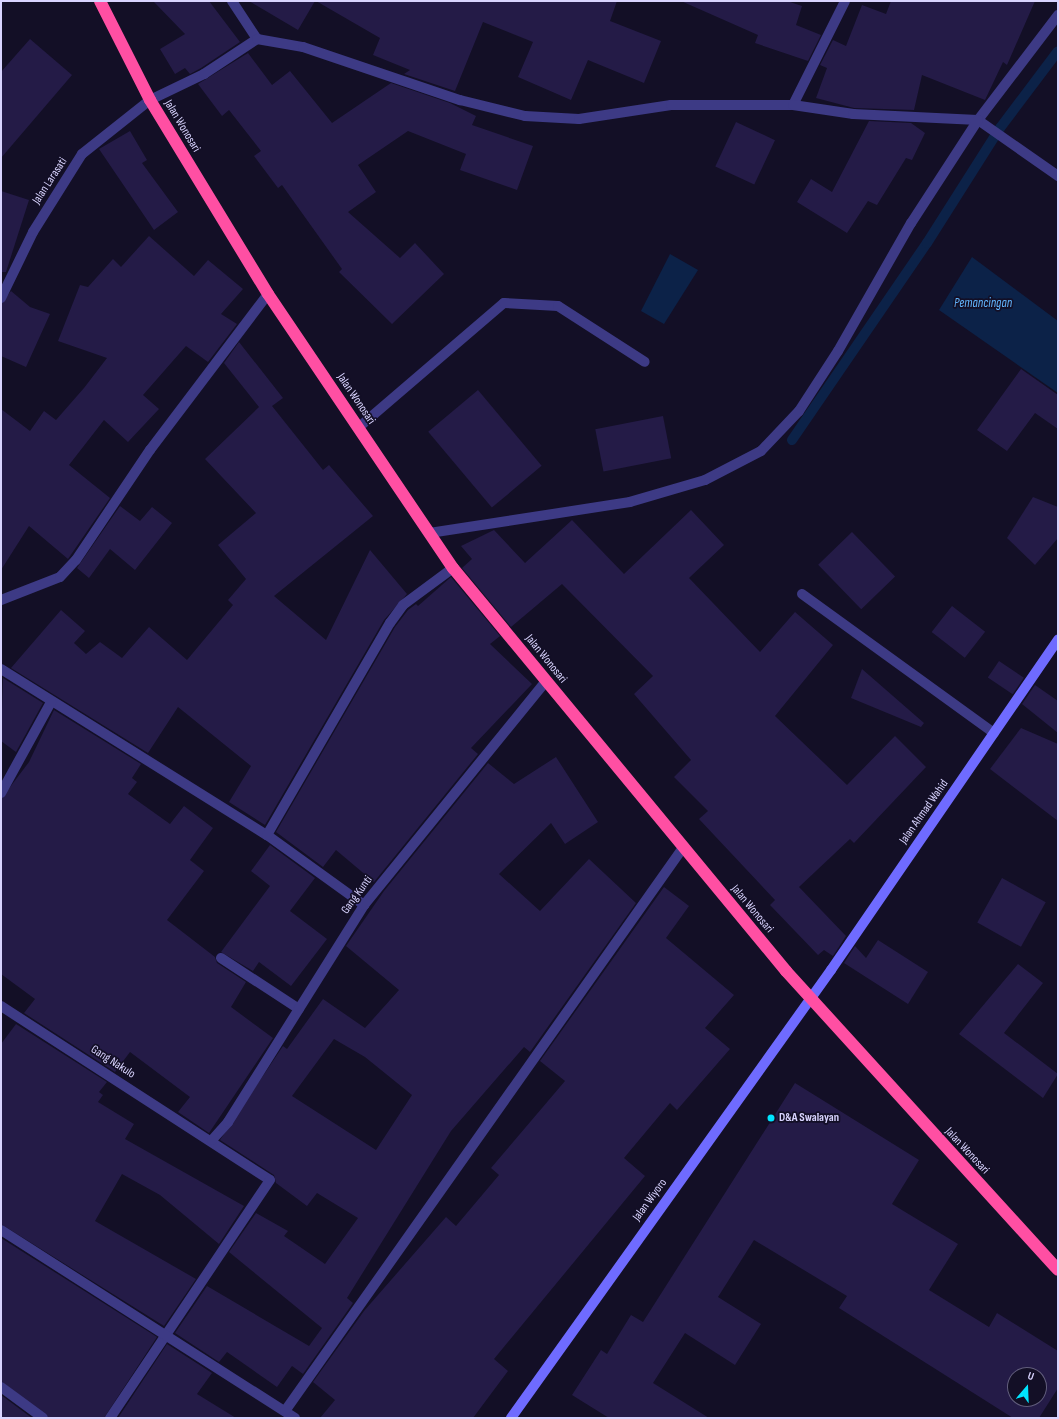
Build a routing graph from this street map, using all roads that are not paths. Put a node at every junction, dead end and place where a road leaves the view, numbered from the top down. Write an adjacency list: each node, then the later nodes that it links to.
1 (100, 1): 6 (highway, Jalan Wonosari)
2 (232, 1): 5 (street)
3 (844, 1): 7 (street)
4 (1058, 15): 8 (street)
5 (257, 39): 6 (street, Jalan Larasati); 7 (street)
6 (150, 100): 10 (highway, Jalan Wonosari); 11 (street, Jalan Larasati)
7 (793, 106): 8 (street)
8 (978, 120): 9 (street); 14 (street)
9 (1058, 176)
10 (268, 294): 13 (highway, Jalan Wonosari); 17 (street)
11 (1, 298)
12 (645, 362): 13 (street)
13 (358, 428): 14 (highway, Jalan Wonosari)
14 (429, 533): 15 (highway, Jalan Wonosari)
15 (453, 568): 20 (highway, Jalan Wonosari); 24 (street)
16 (802, 594): 22 (street)
17 (1, 600)
18 (1058, 640): 22 (street, Jalan Ahmad Wahid)
19 (1, 669): 21 (street)
20 (546, 681): 25 (highway, Jalan Wonosari); 26 (street, Gang Kunti)
21 (51, 702): 23 (street); 24 (street)
22 (994, 733): 28 (street, Jalan Ahmad Wahid)
23 (1, 793)
24 (267, 835): 26 (street)
25 (682, 849): 28 (highway, Jalan Wonosari); 36 (street)
26 (364, 905): 30 (street, Gang Kunti)
27 (221, 958): 30 (street)
28 (810, 997): 33 (highway, Jalan Wonosari); 40 (street, Jalan Wiyoro)
29 (1, 1006): 31 (street, Gang Nakulo)
30 (299, 1009): 31 (street, Gang Kunti)
31 (212, 1140): 34 (street, Gang Nakulo)
32 (1, 1230): 34 (street)
33 (1058, 1270)
34 (164, 1335): 36 (street); 38 (street)
35 (1, 1387): 37 (street)
36 (285, 1411): 39 (street)
37 (42, 1418)
38 (110, 1418)
39 (296, 1418)
40 (511, 1418)

